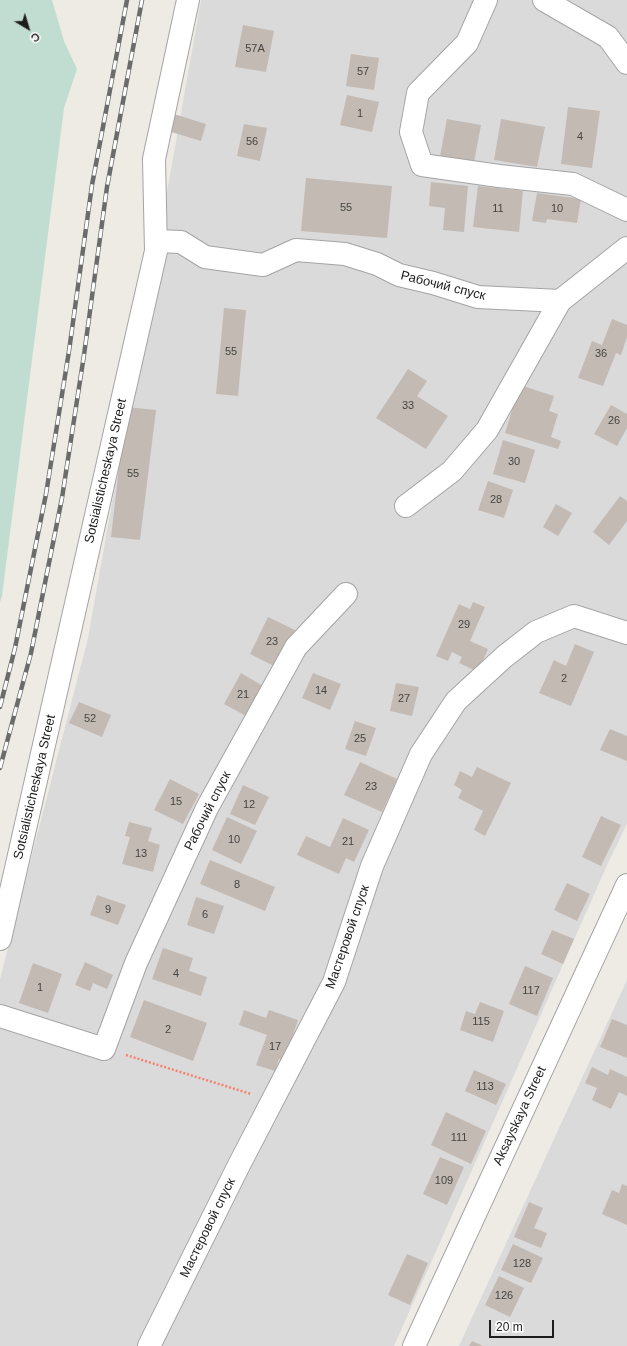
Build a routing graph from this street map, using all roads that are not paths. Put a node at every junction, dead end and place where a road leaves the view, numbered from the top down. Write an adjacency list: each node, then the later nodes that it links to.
1 (188, 0): 6 (street, Sotsialisticheskaya Street)
2 (486, 0): 5 (street)
3 (544, 0): 4 (street)
4 (627, 64)
5 (627, 210)
6 (156, 241): 8 (street, Рабочий спуск); 13 (street, Sotsialisticheskaya Street)
7 (627, 248): 8 (street)
8 (560, 301): 9 (street)
9 (406, 506)
10 (346, 594): 14 (street, Рабочий спуск)
11 (627, 633): 15 (street, Мастеровой спуск)
12 (627, 885): 16 (street, Aksayskaya Street)
13 (0, 939)
14 (0, 1016)
15 (149, 1346)
16 (414, 1346)

